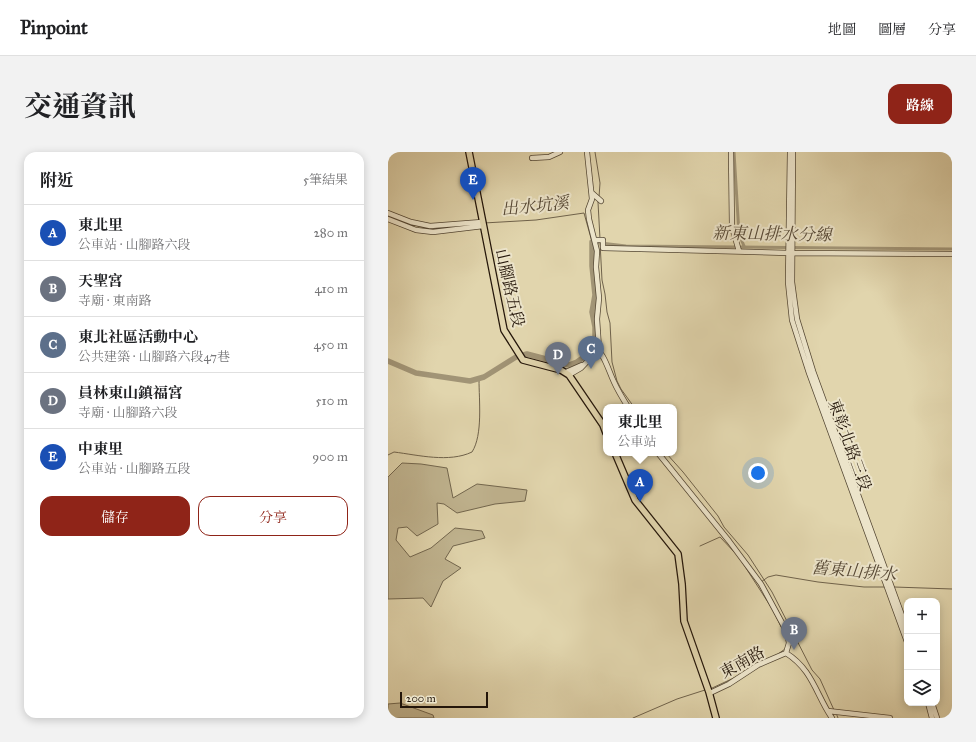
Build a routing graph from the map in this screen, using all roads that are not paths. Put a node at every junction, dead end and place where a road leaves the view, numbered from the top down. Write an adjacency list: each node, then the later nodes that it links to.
1 (469, 152): 12 (main road, 山腳路五段)
2 (560, 152): 7 (street)
3 (587, 152): 8 (street)
4 (731, 152): 15 (street)
5 (790, 152): 14 (street)
6 (793, 152): 14 (street)
7 (532, 158)
8 (592, 192): 9 (street); 13 (street)
9 (601, 201)
10 (388, 213): 12 (street)
11 (388, 219): 12 (street)
12 (483, 224): 21 (main road, 山腳路五段)
13 (595, 240): 15 (street); 19 (street)
14 (790, 244): 16 (street)
15 (740, 251): 16 (street)
16 (790, 253): 17 (street); 27 (street, 東彰北路三段); 28 (street, 東彰北路三段)
17 (952, 254)
18 (591, 342): 19 (street)
19 (599, 349): 22 (street); 23 (street)
20 (560, 360): 21 (street)
21 (559, 370): 22 (main road)
22 (568, 374): 24 (main road)
23 (626, 404)
24 (603, 427)
25 (616, 456): 30 (main road)
26 (660, 456): 29 (street)
27 (904, 621)
28 (904, 634)
29 (786, 653): 30 (street, 東南路); 33 (street, 東南路)
30 (709, 690): 34 (main road)
31 (929, 706): 37 (street)
32 (933, 706): 38 (street)
33 (828, 711): 35 (street, 東南路); 36 (street)
34 (716, 718)
35 (832, 718)
36 (890, 718)
37 (932, 718)
38 (937, 718)

